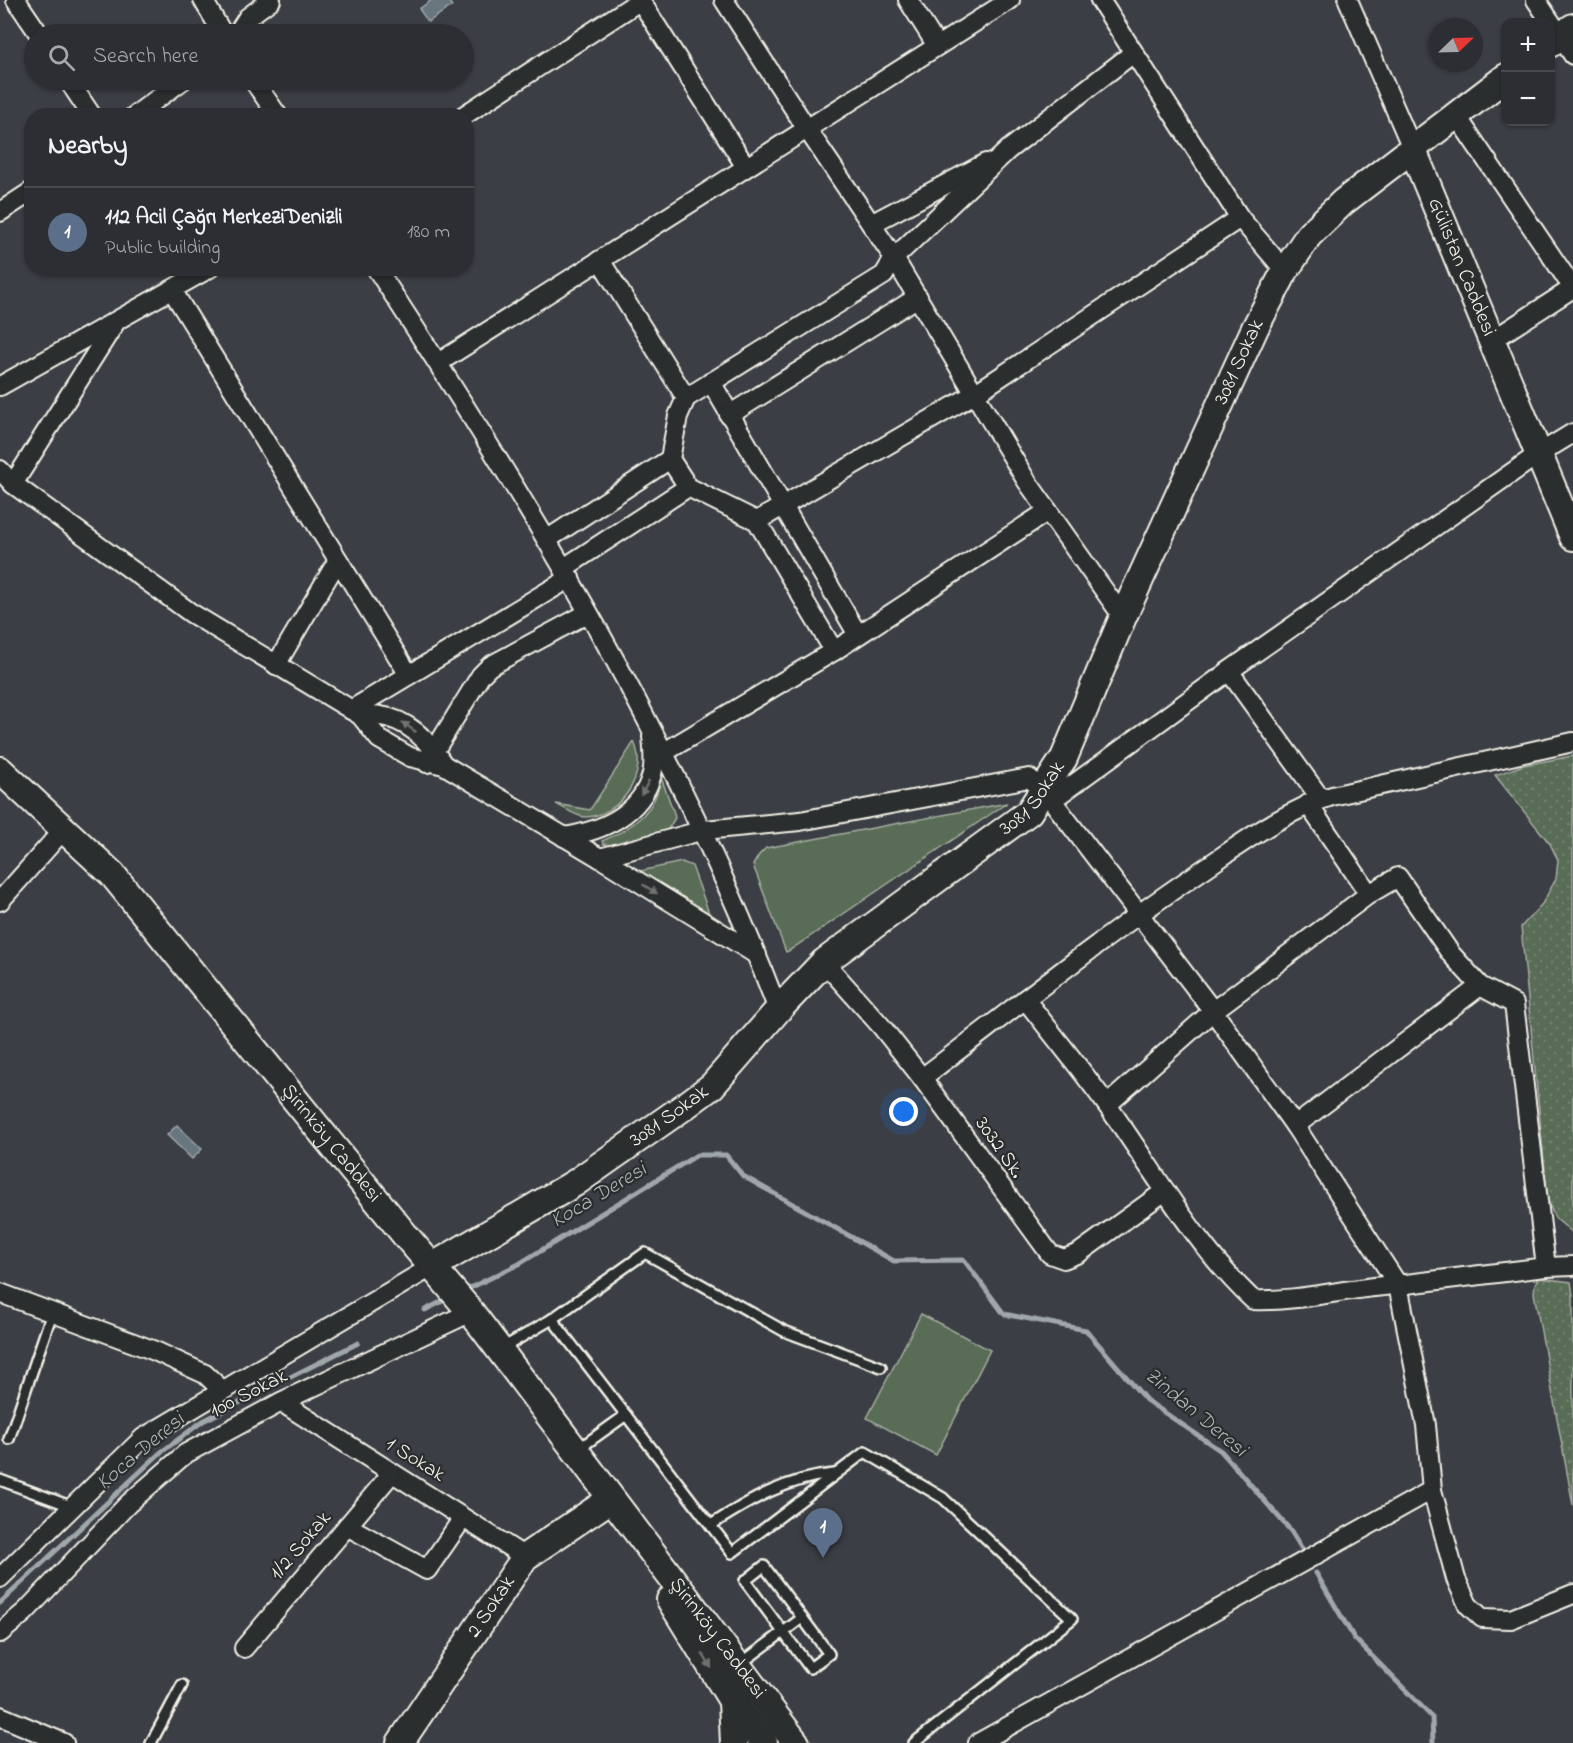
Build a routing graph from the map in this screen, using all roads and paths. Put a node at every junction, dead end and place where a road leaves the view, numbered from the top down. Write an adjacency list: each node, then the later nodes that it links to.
1 (16, 0): 11 (street)
2 (203, 0): 12 (street)
3 (271, 0): 13 (street)
4 (641, 0): 24 (street); 29 (street)
5 (724, 0): 26 (street)
6 (908, 0): 15 (street)
7 (1010, 0): 15 (street)
8 (1100, 0): 16 (street)
9 (1348, 0): 27 (street, Gülistan Caddesi)
10 (1536, 0): 14 (street)
11 (32, 24)
12 (217, 24)
13 (243, 24)
14 (1564, 41)
15 (937, 46): 26 (street)
16 (1132, 54): 28 (street); 32 (street)
17 (1501, 81): 25 (street, 3081 Sokak)
18 (75, 90): 21 (street)
19 (169, 90): 22 (street)
20 (260, 90): 23 (street)
21 (87, 108)
22 (145, 108)
23 (272, 108)
24 (474, 109)
25 (1456, 115): 27 (street, 3081 Sokak); 39 (street)
26 (807, 129): 29 (street); 33 (street)
27 (1412, 148): 36 (street, 3081 Sokak); 43 (street, Gülistan Caddesi)
28 (1008, 150): 33 (street); 34 (street)
29 (746, 167): 35 (street)
30 (24, 196): 31 (street)
31 (0, 212)
32 (1240, 218): 36 (street); 47 (street)
33 (871, 224): 34 (street)
34 (894, 258): 41 (street); 45 (street)
35 (600, 260): 44 (street); 48 (street)
36 (1285, 271): 64 (street, 3081 Sokak)
37 (193, 276): 40 (street)
38 (381, 276): 44 (street)
39 (1573, 288): 43 (street)
40 (172, 290): 42 (street); 61 (street)
41 (918, 297): 47 (street); 49 (street)
42 (116, 321): 46 (street); 54 (street)
43 (1491, 341): 51 (street, Gülistan Caddesi)
44 (438, 363): 60 (street)
45 (711, 382): 48 (street); 49 (street)
46 (0, 386)
47 (976, 393): 56 (street); 57 (street)
48 (686, 398): 52 (street)
49 (729, 415): 56 (street)
50 (1573, 433): 51 (street)
51 (1537, 455): 59 (street, Gülistan Caddesi); 68 (street)
52 (670, 459): 55 (street); 60 (street)
53 (0, 470): 54 (street)
54 (13, 484): 67 (street)
55 (688, 487): 58 (street); 62 (street)
56 (780, 506): 58 (street); 65 (street)
57 (1048, 511): 64 (street); 65 (street)
58 (757, 521): 66 (street)
59 (1573, 537)
60 (548, 539): 62 (street)
61 (338, 560): 67 (street); 69 (street)
62 (567, 573): 63 (street); 69 (street)
63 (588, 613): 71 (street); 74 (street)
64 (1123, 617): 76 (street, 3081 Sokak)
65 (858, 635): 66 (street)
66 (834, 651): 73 (street)
67 (276, 665): 70 (street)
68 (1229, 671): 76 (street); 77 (street)
69 (409, 675): 70 (street)
70 (356, 712): 74 (street); 74 (street, one-way to 70)
71 (651, 732): 73 (street); 80 (street, one-way to 80)
72 (1573, 742): 77 (street)
73 (663, 753): 79 (street)
74 (435, 760): 80 (street)
75 (0, 770): 78 (street, Şirinköy Caddesi)
76 (1048, 795): 79 (street); 84 (street); 86 (street, 3081 Sokak)
77 (1314, 801): 82 (street); 84 (street)
78 (64, 829): 83 (street); 95 (street, Şirinköy Caddesi)
79 (704, 830): 81 (street); 85 (street)
80 (564, 837): 81 (street)
81 (600, 858): 85 (street, one-way to 85)
82 (1369, 894): 87 (street); 90 (street)
83 (0, 901)
84 (1138, 914): 88 (street); 90 (street)
85 (757, 955): 89 (street)
86 (824, 962): 89 (street, 3081 Sokak); 91 (street, 3032 Sk.)
87 (1480, 986): 93 (street); 97 (street)
88 (1025, 999): 91 (street); 92 (street)
89 (778, 1010): 95 (street, 3081 Sokak)
90 (1213, 1011): 92 (street); 93 (street)
91 (922, 1078): 94 (street, 3032 Sk.)
92 (1107, 1105): 94 (street)
93 (1295, 1126): 98 (street)
94 (1165, 1191): 98 (street)
95 (433, 1266): 101 (street, Şirinköy Caddesi); 105 (street, 100 Sokak)
96 (1573, 1266): 97 (street)
97 (1546, 1267): 98 (street)
98 (1398, 1285): 113 (street)
99 (0, 1293): 100 (street)
100 (52, 1312): 105 (street); 108 (lane)
101 (471, 1312): 103 (street, Şirinköy Caddesi); 106 (street, 100 Sokak)
102 (552, 1318): 103 (lane); 104 (lane); 107 (lane)
103 (499, 1350): 109 (street, Şirinköy Caddesi)
104 (881, 1367)
105 (222, 1390): 115 (street, 100 Sokak)
106 (280, 1402): 110 (street, 1 Sokak); 125 (street, 100 Sokak)
107 (626, 1414): 109 (lane); 117 (lane)
108 (9, 1439)
109 (575, 1452): 114 (street, Şirinköy Caddesi)
110 (392, 1473): 116 (street, 1 Sokak); 118 (street, 1/2 Sokak)
111 (836, 1474): 117 (lane); 117 (lane); 139 (lane)
112 (0, 1480): 115 (lane)
113 (1432, 1490): 122 (street); 140 (street)
114 (611, 1499): 119 (street, Şirinköy Caddesi); 120 (street, 2 Sokak)
115 (73, 1507): 121 (street, 100 Sokak)
116 (463, 1518): 118 (street); 120 (street, 1 Sokak)
117 (711, 1525)
118 (347, 1526): 126 (street, 1/2 Sokak)
119 (637, 1536): 127 (street, Şirinköy Caddesi); 129 (street, Şirinköy Caddesi, one-way to 129)
120 (525, 1557): 135 (street, 2 Sokak)
121 (0, 1578)
122 (1573, 1594)
123 (802, 1618): 124 (lane); 124 (lane); 124 (lane)
124 (783, 1632): 127 (lane)
125 (0, 1633)
126 (244, 1648)
127 (745, 1675): 129 (street); 130 (street, Şirinköy Caddesi)
128 (182, 1685): 134 (lane)
129 (732, 1701): 132 (street, Şirinköy Caddesi); 136 (street)
130 (768, 1705): 132 (street); 138 (street, Şirinköy Caddesi)
131 (0, 1716): 133 (street)
132 (750, 1732): 137 (street, Şirinköy Caddesi)
133 (64, 1743)
134 (151, 1743)
135 (400, 1743)
136 (734, 1743)
137 (764, 1743)
138 (796, 1743)
139 (914, 1743)
140 (978, 1743)

